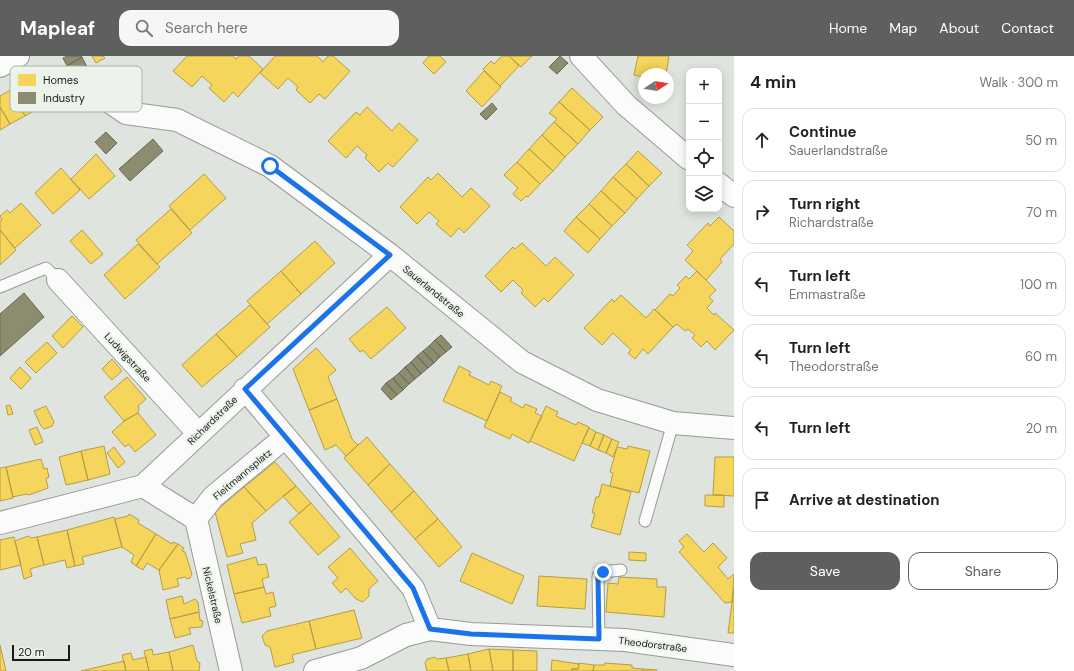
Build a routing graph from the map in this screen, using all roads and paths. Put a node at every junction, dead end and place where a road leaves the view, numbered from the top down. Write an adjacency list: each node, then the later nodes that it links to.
1 (18, 56): 3 (street)
2 (581, 56): 5 (street)
3 (0, 66)
4 (125, 112): 8 (street, Sauerlandstraße)
5 (686, 156)
6 (722, 186): 7 (street)
7 (734, 196)
8 (390, 255): 11 (street, Richardstraße); 12 (street, Sauerlandstraße)
9 (58, 280): 10 (lane); 14 (street, Ludwigstraße)
10 (0, 287)
11 (245, 389): 14 (street, Richardstraße); 15 (street)
12 (673, 423): 13 (street, Sauerlandstraße); 18 (lane)
13 (734, 428)
14 (198, 433): 16 (street, Richardstraße)
15 (284, 438): 17 (street, Fleitmannsplatz); 21 (street)
16 (143, 486): 17 (street); 19 (street, Richardstraße)
17 (196, 519): 24 (street, Nickelstraße)
18 (644, 521)
19 (0, 523)
20 (620, 570): 22 (lane)
21 (430, 629): 22 (street, Theodorstraße); 25 (street, Theodorstraße)
22 (599, 639): 23 (street, Theodorstraße)
23 (734, 655)
24 (231, 671)
25 (315, 671)

